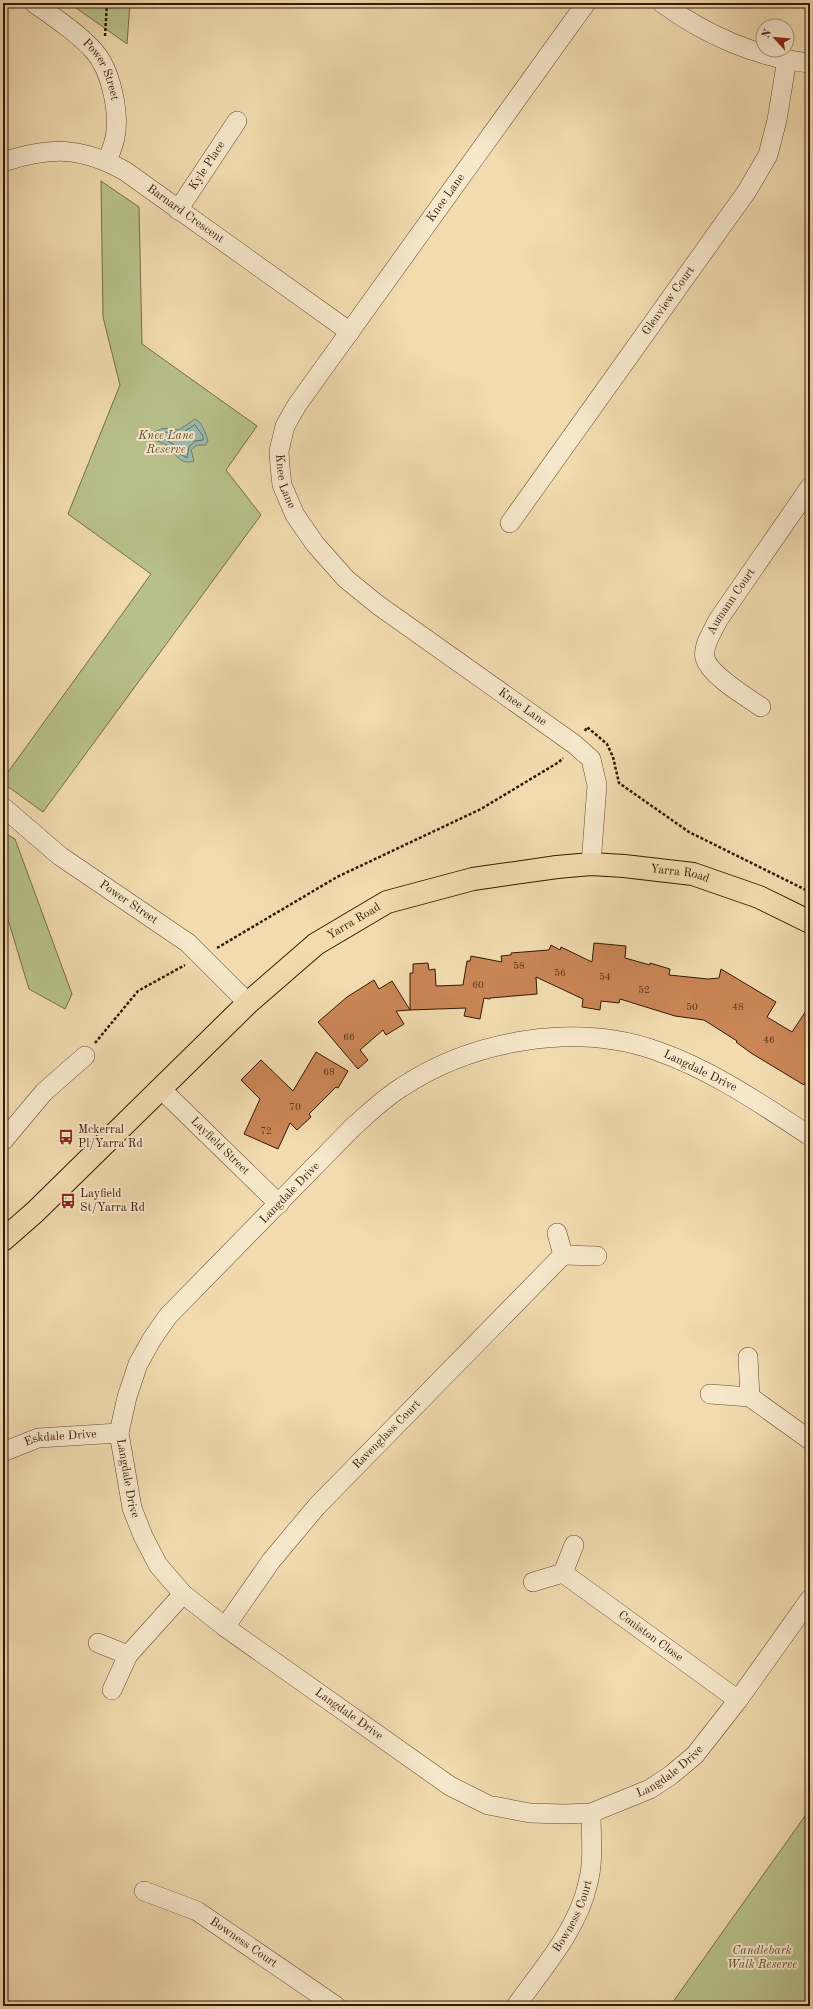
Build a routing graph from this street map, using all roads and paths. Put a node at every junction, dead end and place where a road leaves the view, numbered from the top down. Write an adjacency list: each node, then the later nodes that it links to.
1 (34, 3): 5 (street, Power Street)
2 (107, 3): 5 (path)
3 (586, 3): 12 (street, Knee Lane)
4 (662, 3): 6 (street)
5 (95, 52): 9 (street, Power Street)
6 (786, 59): 7 (street); 14 (street, Glenview Court)
7 (810, 63)
8 (237, 121): 11 (street, Kyle Place)
9 (107, 161): 10 (street, Barnard Crescent); 11 (street, Barnard Crescent)
10 (3, 162)
11 (178, 210): 12 (street, Barnard Crescent)
12 (350, 332): 17 (street, Knee Lane)
13 (810, 487): 15 (street, Aumann Court)
14 (510, 523)
15 (761, 708)
16 (3, 807): 19 (street, Power Street)
17 (591, 864): 18 (main road, Yarra Road); 19 (main road, Yarra Road)
18 (810, 922)
19 (248, 1003): 21 (main road, Yarra Road)
20 (85, 1056): 23 (street)
21 (161, 1089): 24 (street, Layfield Street); 26 (main road, Yarra Road)
22 (810, 1136): 24 (street, Langdale Drive)
23 (4, 1137)
24 (279, 1204): 32 (street, Langdale Drive)
25 (557, 1233): 27 (street)
26 (3, 1240)
27 (563, 1255): 28 (street); 40 (street, Ravenglass Court)
28 (597, 1256)
29 (748, 1358): 31 (street)
30 (710, 1394): 31 (street)
31 (750, 1397): 33 (street)
32 (119, 1433): 34 (street, Eskdale Drive); 38 (street, Langdale Drive)
33 (810, 1440)
34 (3, 1452)
35 (574, 1545): 36 (street)
36 (563, 1573): 37 (street); 44 (street, Coniston Close)
37 (533, 1582)
38 (184, 1594): 40 (street, Langdale Drive); 42 (street)
39 (810, 1599): 44 (street, Langdale Drive)
40 (225, 1627): 45 (street, Langdale Drive)
41 (98, 1643): 42 (street)
42 (128, 1655): 43 (street)
43 (112, 1690)
44 (738, 1700): 45 (street, Langdale Drive)
45 (591, 1813): 48 (street, Bowness Court)
46 (144, 1891): 47 (street, Bowness Court)
47 (336, 2006)
48 (516, 2006)

